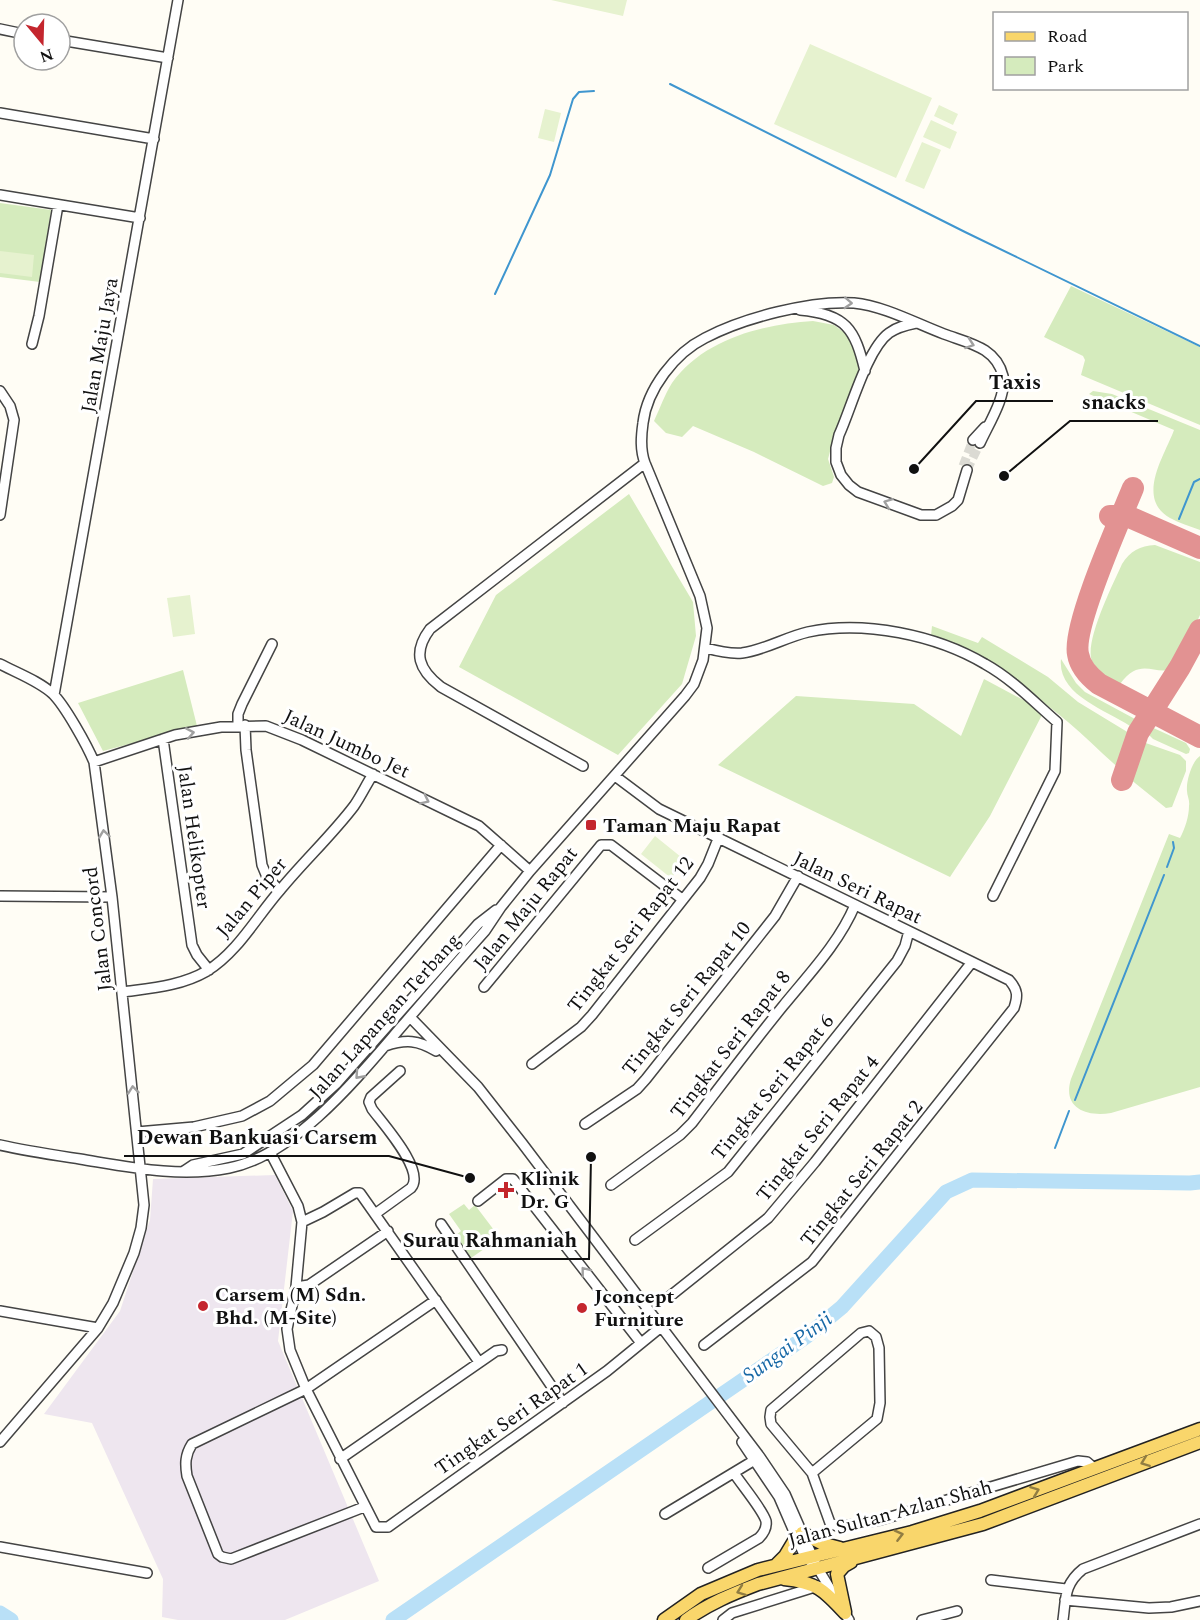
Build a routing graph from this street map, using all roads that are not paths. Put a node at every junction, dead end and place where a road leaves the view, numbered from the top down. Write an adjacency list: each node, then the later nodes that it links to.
1 (178, 0): 3 (street, Jalan Maju Jaya)
2 (72, 42): 3 (street)
3 (168, 58): 5 (street, Jalan Maju Jaya)
4 (0, 113): 5 (street)
5 (154, 139): 8 (street, Jalan Maju Jaya)
6 (0, 195): 7 (street)
7 (58, 205): 8 (street); 11 (street)
8 (140, 218): 21 (street, Jalan Maju Jaya)
9 (790, 309): 10 (street, Jalan Lapangan Terbang, one-way to 10); 12 (street, Jalan Lapangan Terbang); 15 (street, Jalan Lapangan Terbang)
10 (916, 323): 12 (street); 14 (street, Jalan Lapangan Terbang, one-way to 14)
11 (32, 344)
12 (865, 371): 16 (street, one-way to 12)
13 (0, 391): 17 (street)
14 (976, 442)
15 (645, 463): 19 (street, Jalan Lapangan Terbang); 25 (street)
16 (965, 472)
17 (0, 515)
18 (272, 644): 22 (street)
19 (706, 648): 27 (street, Jalan Lapangan Terbang); 34 (street)
20 (0, 664): 21 (street)
21 (54, 695): 24 (street, Jalan Concord)
22 (241, 726): 23 (street, Jalan Jumbo Jet, one-way to 22); 26 (street, Jalan Jumbo Jet); 32 (street)
23 (163, 739): 24 (street, Jalan Jumbo Jet); 42 (street, Jalan Helikopter)
24 (94, 762): 35 (street, Jalan Concord, one-way to 24)
25 (583, 766)
26 (372, 774): 29 (street, Jalan Jumbo Jet, one-way to 29); 32 (street, Jalan Piper)
27 (615, 776): 28 (street, Jalan Seri Rapat); 30 (street, Jalan Lapangan Terbang)
28 (718, 839): 31 (street, Jalan Seri Rapat); 36 (street, Tingkat Seri Rapat 12)
29 (501, 845): 30 (street, Jalan Jumbo Jet); 56 (street)
30 (530, 871): 38 (street, Jalan Lapangan Terbang)
31 (798, 876): 37 (street, Jalan Seri Rapat); 54 (street, Tingkat Seri Rapat 10)
32 (279, 890): 42 (street, Jalan Piper)
33 (0, 896): 35 (street)
34 (993, 896)
35 (112, 897): 44 (street, Jalan Concord)
36 (682, 899): 43 (street, Jalan Maju Rapat); 52 (street, Tingkat Seri Rapat 12)
37 (855, 904): 39 (street, Jalan Seri Rapat); 62 (street, Tingkat Seri Rapat 8)
38 (501, 907): 40 (street, Jalan Lapangan Terbang); 45 (street, Jalan Lapangan Terbang)
39 (909, 931): 41 (street, Jalan Seri Rapat); 68 (street, Tingkat Seri Rapat 6)
40 (456, 948): 47 (street); 51 (street, Jalan Lapangan Terbang)
41 (972, 962): 46 (street, Jalan Seri Rapat); 70 (street, Tingkat Seri Rapat 4)
42 (209, 970): 44 (street, Jalan Piper)
43 (484, 987)
44 (123, 992): 56 (street, Jalan Concord, one-way to 44)
45 (429, 995): 47 (street, Jalan Lapangan Terbang); 48 (street)
46 (1018, 997): 76 (street, Tingkat Seri Rapat 2)
47 (407, 1018): 48 (street); 49 (street, Jalan Lapangan Terbang); 50 (street); 51 (street)
48 (427, 1036): 74 (street)
49 (385, 1046): 50 (street); 58 (street, Jalan Lapangan Terbang, one-way to 58)
50 (436, 1051): 74 (street)
51 (356, 1061): 55 (street, Jalan Lapangan Terbang)
52 (532, 1064)
53 (400, 1071): 64 (street)
54 (585, 1124)
55 (279, 1131): 58 (street); 59 (street, Jalan Lapangan Terbang)
56 (137, 1132): 60 (street, Jalan Concord)
57 (0, 1145): 60 (street, Jalan Lapangan Terbang)
58 (270, 1152): 59 (street); 61 (street, Jalan Lapangan Terbang); 65 (street)
59 (243, 1154): 61 (street, Jalan Lapangan Terbang)
60 (141, 1169): 61 (street, Jalan Lapangan Terbang); 73 (street, Jalan Concord)
61 (184, 1171)
62 (611, 1185)
63 (478, 1201): 75 (street, one-way to 63)
64 (375, 1214): 65 (street); 67 (street)
65 (302, 1222): 69 (street)
66 (441, 1224): 80 (street)
67 (388, 1232): 69 (street); 71 (street)
68 (635, 1240)
69 (296, 1287): 79 (street)
70 (669, 1297)
71 (436, 1300): 78 (street); 79 (street)
72 (0, 1311): 73 (street)
73 (98, 1328): 82 (street, Jalan Concord)
74 (659, 1328): 75 (street, Tingkat Seri Rapat 1); 85 (street)
75 (641, 1343): 80 (street, Tingkat Seri Rapat 1)
76 (704, 1345)
77 (502, 1350): 78 (street)
78 (479, 1362): 84 (street)
79 (306, 1389): 84 (street); 89 (street)
80 (563, 1403): 89 (street, Tingkat Seri Rapat 1)
81 (1200, 1429): 86 (main road, Jalan Sultan Azlan Shah)
82 (0, 1442)
83 (1200, 1442): 95 (main road, Jalan Sultan Azlan Shah, one-way to 95)
84 (340, 1459): 89 (street)
85 (757, 1459): 87 (street); 92 (street)
86 (1094, 1468): 88 (street); 94 (main road, Jalan Sultan Azlan Shah, one-way to 86)
87 (734, 1473): 90 (street); 98 (street)
88 (812, 1473): 88 (street)
89 (364, 1507)
90 (665, 1514)
91 (1200, 1524): 103 (street)
92 (800, 1534): 94 (main road); 96 (street); 97 (main road)
93 (0, 1547): 99 (street)
94 (842, 1548): 96 (main road, Jalan Sultan Azlan Shah)
95 (859, 1557): 96 (main road, Jalan Sultan Azlan Shah); 107 (main road)
96 (811, 1560): 97 (main road, Jalan Sultan Azlan Shah); 100 (main road, Jalan Sultan Azlan Shah); 107 (street)
97 (777, 1564): 108 (main road, Jalan Sultan Azlan Shah)
98 (708, 1568)
99 (147, 1573)
100 (778, 1578): 102 (main road); 109 (main road, Jalan Sultan Azlan Shah, one-way to 109)
101 (991, 1580): 103 (street)
102 (818, 1586): 107 (main road); 110 (street)
103 (1066, 1589): 104 (street)
104 (1065, 1600): 105 (street); 112 (street)
105 (1200, 1601)
106 (957, 1611): 111 (street)
107 (847, 1617)
108 (664, 1620)
109 (686, 1620)
110 (723, 1620)
111 (922, 1620)
112 (1063, 1620)

